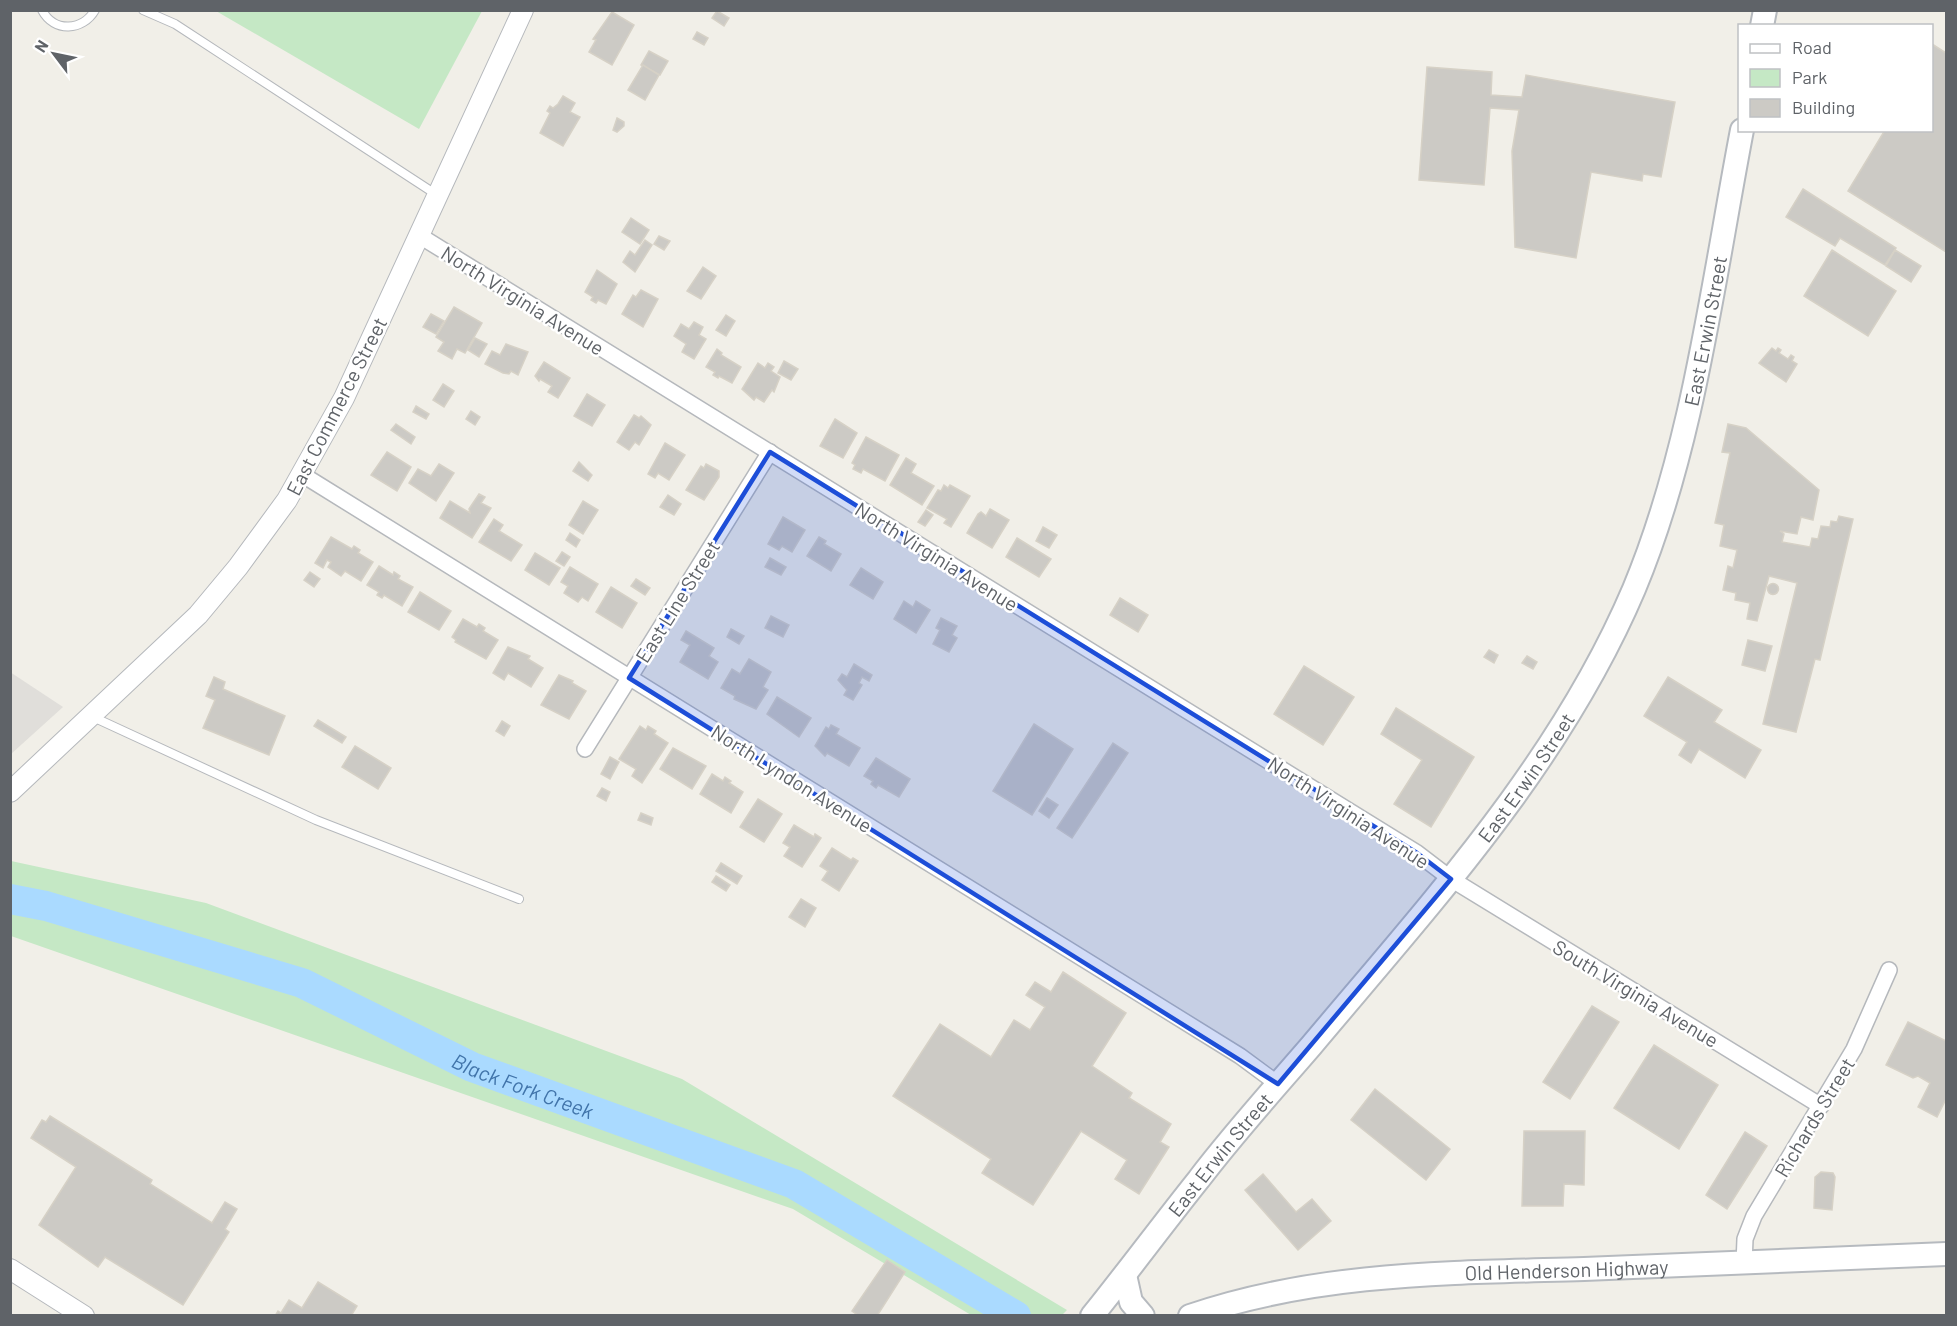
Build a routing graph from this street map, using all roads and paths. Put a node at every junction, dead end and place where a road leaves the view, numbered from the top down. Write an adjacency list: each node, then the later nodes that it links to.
1 (42, 10): 2 (lane)
2 (95, 10)
3 (144, 10): 6 (lane)
4 (523, 10): 6 (street, East Commerce Street)
5 (1742, 132): 14 (main road, East Erwin Street)
6 (438, 195): 7 (street, East Commerce Street)
7 (420, 236): 8 (street, North Virginia Avenue); 9 (street, East Commerce Street)
8 (770, 452): 10 (street, East Line Street); 14 (street, North Virginia Avenue)
9 (303, 475): 10 (street, North Lyndon Avenue); 11 (street, East Commerce Street)
10 (629, 678): 12 (street, East Line Street); 17 (street, North Lyndon Avenue)
11 (91, 717): 13 (street, East Commerce Street); 15 (lane)
12 (585, 749)
13 (10, 792)
14 (1451, 879): 17 (main road, East Erwin Street); 18 (street, South Virginia Avenue)
15 (519, 899)
16 (1889, 970): 18 (street, Richards Street)
17 (1278, 1084): 22 (main road, East Erwin Street)
18 (1821, 1106): 20 (street, Richards Street)
19 (1947, 1254): 20 (main road, Old Henderson Highway)
20 (1744, 1264): 26 (main road, Old Henderson Highway)
21 (10, 1269): 23 (street)
22 (1125, 1275): 24 (main road, East Erwin Street); 25 (main road)
23 (84, 1316)
24 (1092, 1316)
25 (1143, 1316)
26 (1190, 1316)

